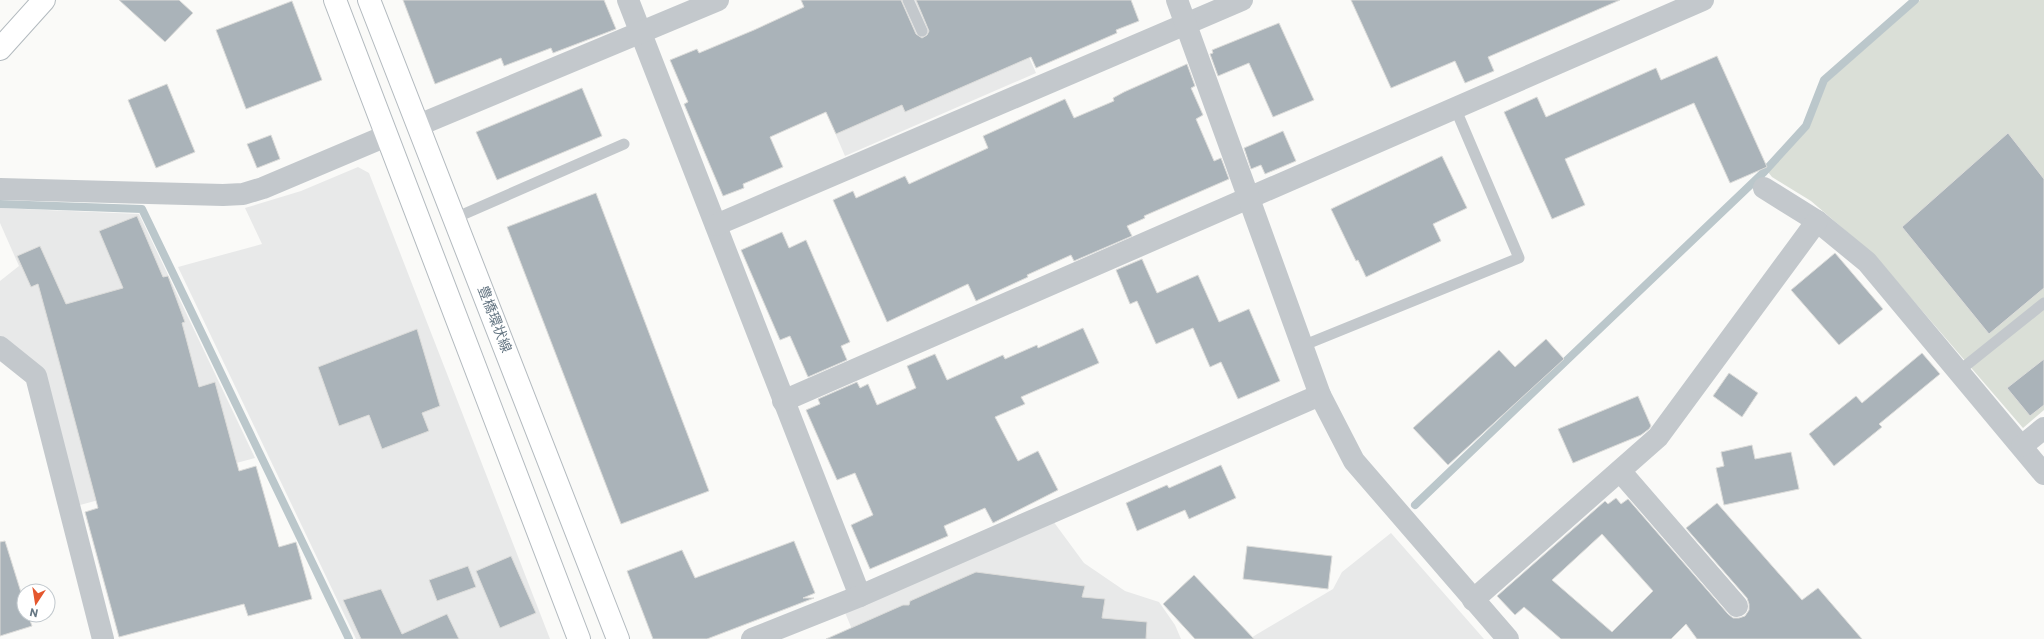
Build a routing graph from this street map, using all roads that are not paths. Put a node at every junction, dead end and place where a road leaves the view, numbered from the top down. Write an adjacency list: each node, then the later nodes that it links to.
1 (44, 0): 13 (main road)
2 (335, 0): 16 (main road)
3 (369, 0): 15 (main road, 豊橋環状線)
4 (628, 0): 11 (street)
5 (718, 0): 11 (street)
6 (908, 0): 12 (lane)
7 (1177, 0): 10 (street)
8 (1242, 0): 10 (street)
9 (1703, 0): 14 (street)
10 (1186, 25): 20 (street); 23 (street)
11 (641, 32): 15 (street); 23 (street)
12 (922, 32)
13 (0, 49)
14 (1456, 110): 20 (street); 25 (lane)
15 (419, 125): 21 (main road, 豊橋環状線)
16 (386, 136): 19 (street); 38 (main road)
17 (624, 144): 21 (lane)
18 (1764, 188): 22 (street)
19 (0, 189)
20 (1250, 198): 25 (street); 29 (street)
21 (455, 218): 39 (main road, 豊橋環状線)
22 (1817, 221): 27 (street); 32 (street)
23 (716, 225): 29 (street)
24 (2044, 304): 27 (lane)
25 (1302, 346): 28 (street)
26 (0, 347): 37 (street)
27 (1959, 371): 31 (street)
28 (1320, 395): 34 (street); 35 (street)
29 (783, 401): 34 (street)
30 (2044, 428): 31 (street)
31 (2022, 446): 33 (street)
32 (1620, 471): 35 (street); 36 (street)
33 (2044, 474)
34 (860, 596): 40 (street)
35 (1473, 600): 41 (street)
36 (1737, 606)
37 (103, 639)
38 (579, 639)
39 (618, 639)
40 (752, 639)
41 (1508, 639)

